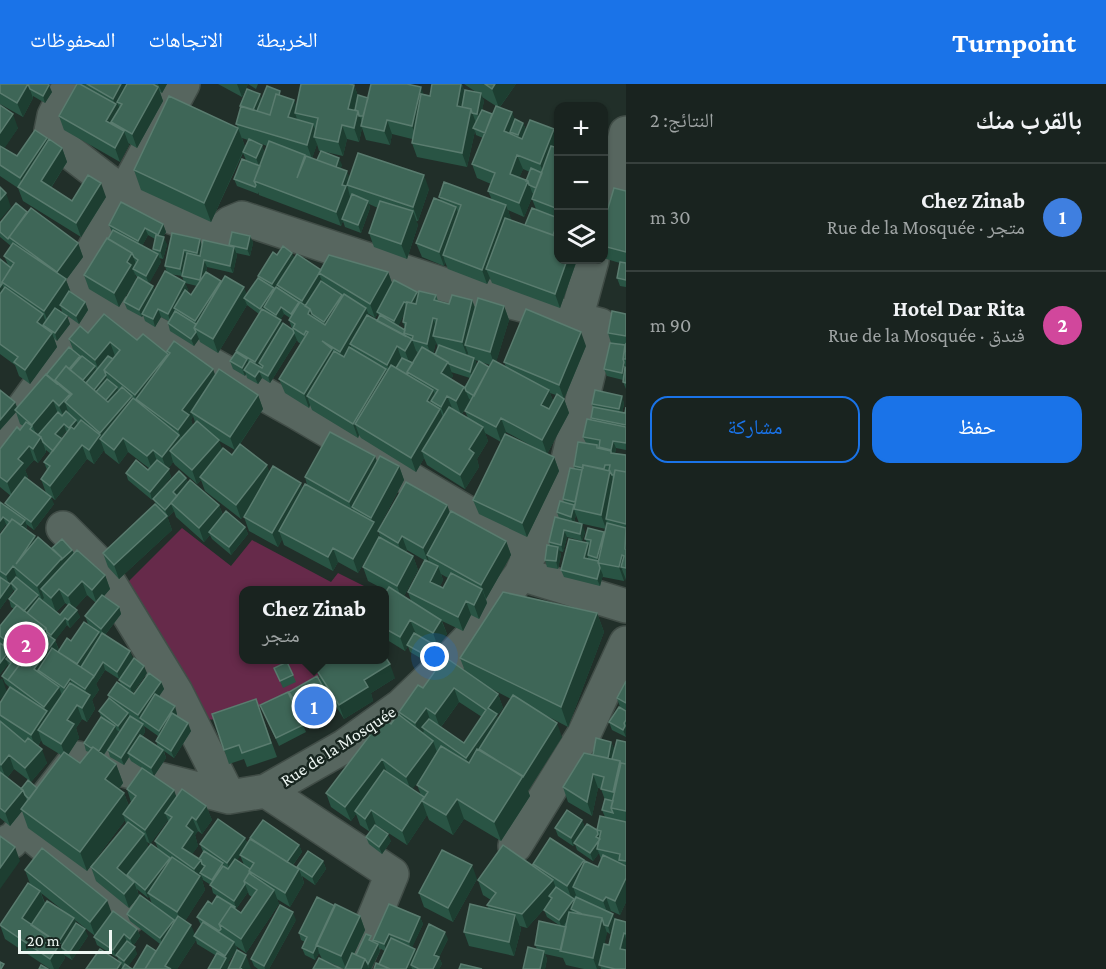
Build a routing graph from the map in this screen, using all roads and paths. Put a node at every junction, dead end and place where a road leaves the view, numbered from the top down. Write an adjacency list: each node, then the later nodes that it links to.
1 (70, 84): 4 (street)
2 (183, 84): 4 (street)
3 (626, 133): 5 (street)
4 (123, 193): 7 (street); 8 (street)
5 (605, 210)
6 (593, 264): 8 (street, Rue de la Mosquée)
7 (100, 302): 9 (street); 11 (street)
8 (601, 322): 11 (street, Rue de la Mosquée)
9 (0, 440)
10 (63, 528): 15 (street)
11 (526, 562): 12 (street); 14 (street, Rue de la Mosquée)
12 (626, 606)
13 (626, 643): 17 (street)
14 (266, 791): 15 (street, Rue de la Mosquée); 19 (street)
15 (229, 796): 16 (street, Rue de la Mosquée)
16 (11, 830): 18 (street)
17 (515, 846)
18 (130, 916)
19 (353, 969)

